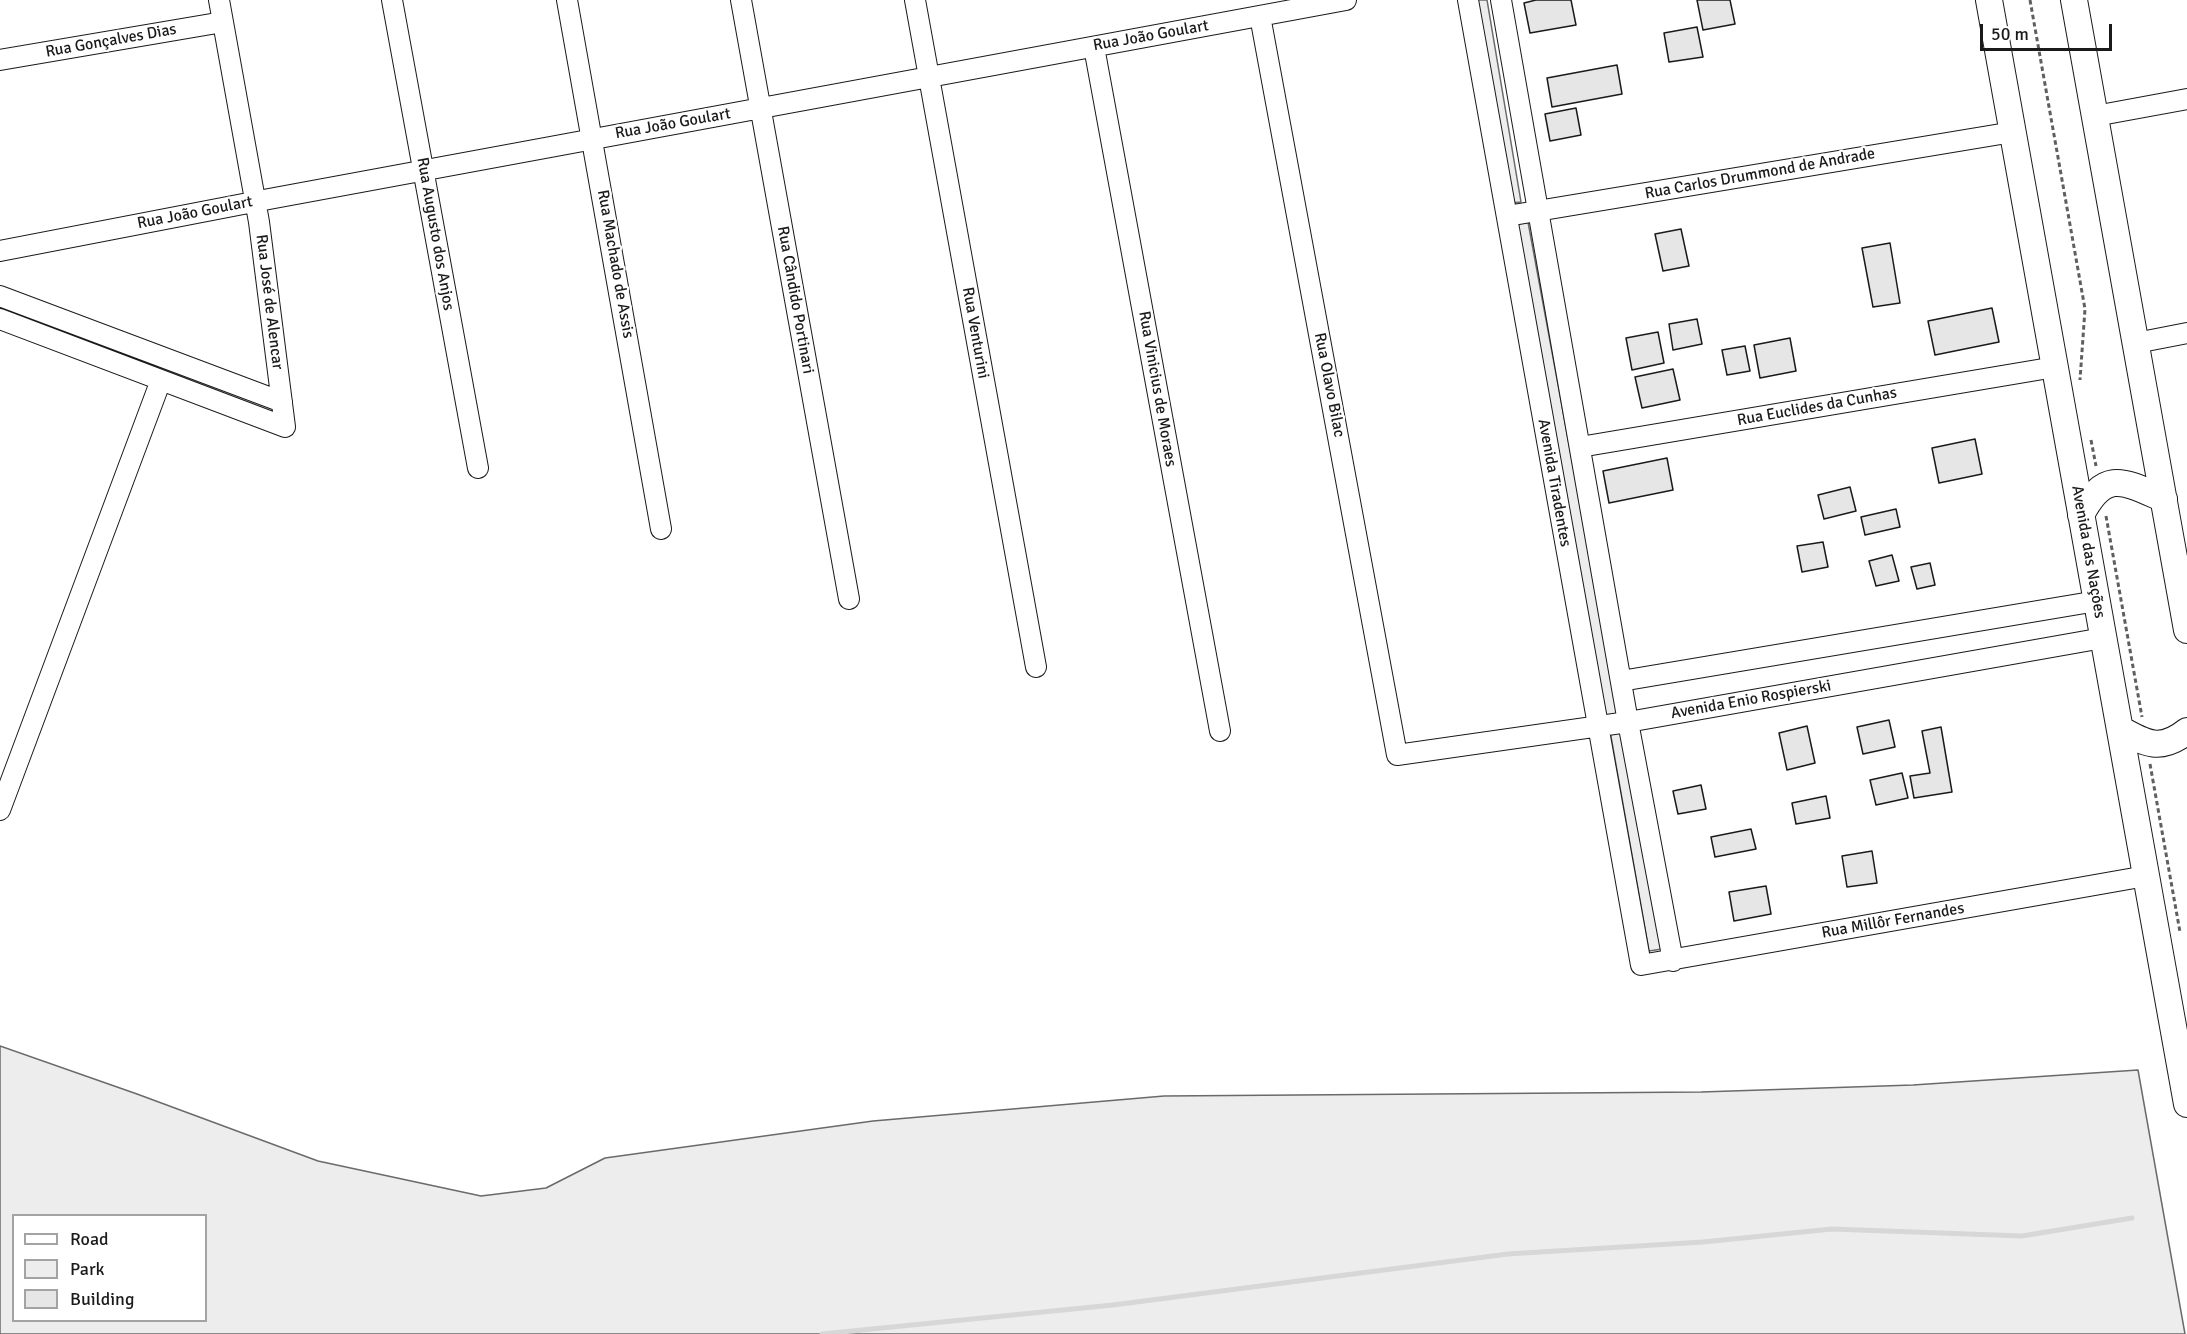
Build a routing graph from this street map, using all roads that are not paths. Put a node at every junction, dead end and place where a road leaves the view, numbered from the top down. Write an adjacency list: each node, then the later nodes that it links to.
1 (219, 0): 12 (street, Rua José de Alencar)
2 (392, 0): 21 (street, Rua Augusto dos Anjos)
3 (567, 0): 20 (street, Rua Machado de Assis)
4 (741, 0): 17 (street, Rua Cândido Portinari)
5 (915, 0): 15 (street, Rua Venturini)
6 (1346, 0): 11 (street, Rua João Goulart)
7 (1468, 0): 24 (street, Avenida Tiradentes)
8 (1501, 0): 23 (street, Avenida Tiradentes)
9 (1989, 0): 19 (main road, Avenida das Nações)
10 (2074, 0): 18 (main road)
11 (1260, 16): 13 (street, Rua João Goulart); 50 (street, Rua Olavo Bilac)
12 (223, 22): 14 (street, Rua Gonçalves Dias); 22 (street, Rua José de Alencar)
13 (1094, 47): 15 (street, Rua João Goulart); 48 (street, Rua Vinicius de Moraes)
14 (0, 60)
15 (929, 77): 17 (street, Rua João Goulart); 43 (street, Rua Venturini)
16 (2187, 99): 18 (street)
17 (760, 108): 20 (street, Rua João Goulart); 39 (street, Rua Cândido Portinari)
18 (2095, 116): 29 (main road)
19 (2013, 132): 23 (street, Rua Carlos Drummond de Andrade); 30 (main road, Avenida das Nações)
20 (592, 139): 21 (street, Rua João Goulart); 37 (street, Rua Machado de Assis)
21 (424, 170): 22 (street, Rua João Goulart); 34 (street, Rua Augusto dos Anjos)
22 (255, 201): 25 (street, Rua João Goulart); 32 (street, Rua José de Alencar)
23 (1538, 212): 24 (street, Rua Carlos Drummond de Andrade); 33 (street, Avenida Tiradentes)
24 (1507, 216): 46 (street, Avenida Tiradentes)
25 (0, 251)
26 (0, 296): 32 (street)
27 (0, 319): 31 (street)
28 (2187, 333): 29 (street)
29 (2136, 343): 35 (main road)
30 (2055, 368): 33 (street, Rua Euclides da Cunhas); 36 (main road, Avenida das Nações)
31 (160, 380): 32 (street, Rua José de Alencar); 51 (street)
32 (282, 402)
33 (1580, 447): 44 (street, Avenida Tiradentes)
34 (478, 468)
35 (2164, 499): 36 (main road); 38 (main road)
36 (2081, 515): 40 (main road, Avenida das Nações)
37 (661, 529)
38 (2183, 587): 41 (main road)
39 (849, 599)
40 (2097, 602): 42 (main road, Avenida das Nações); 44 (street)
41 (2187, 626)
42 (2103, 638): 45 (street, Avenida Enio Rospierski); 47 (main road, Avenida das Nações)
43 (1036, 667)
44 (1621, 681): 45 (street, Avenida Tiradentes)
45 (1628, 722): 46 (street, Avenida Enio Rospierski); 53 (street, Avenida Tiradentes)
46 (1598, 726): 50 (street, Avenida Enio Rospierski); 54 (street, Avenida Tiradentes)
47 (2120, 729): 49 (main road); 52 (main road, Avenida das Nações)
48 (1220, 730)
49 (2187, 731)
50 (1397, 755)
51 (0, 810)
52 (2146, 876): 53 (street, Rua Millôr Fernandes); 55 (main road, Avenida das Nações)
53 (1673, 961): 54 (street, Rua Millôr Fernandes)
54 (1641, 965)
55 (2187, 1104)

